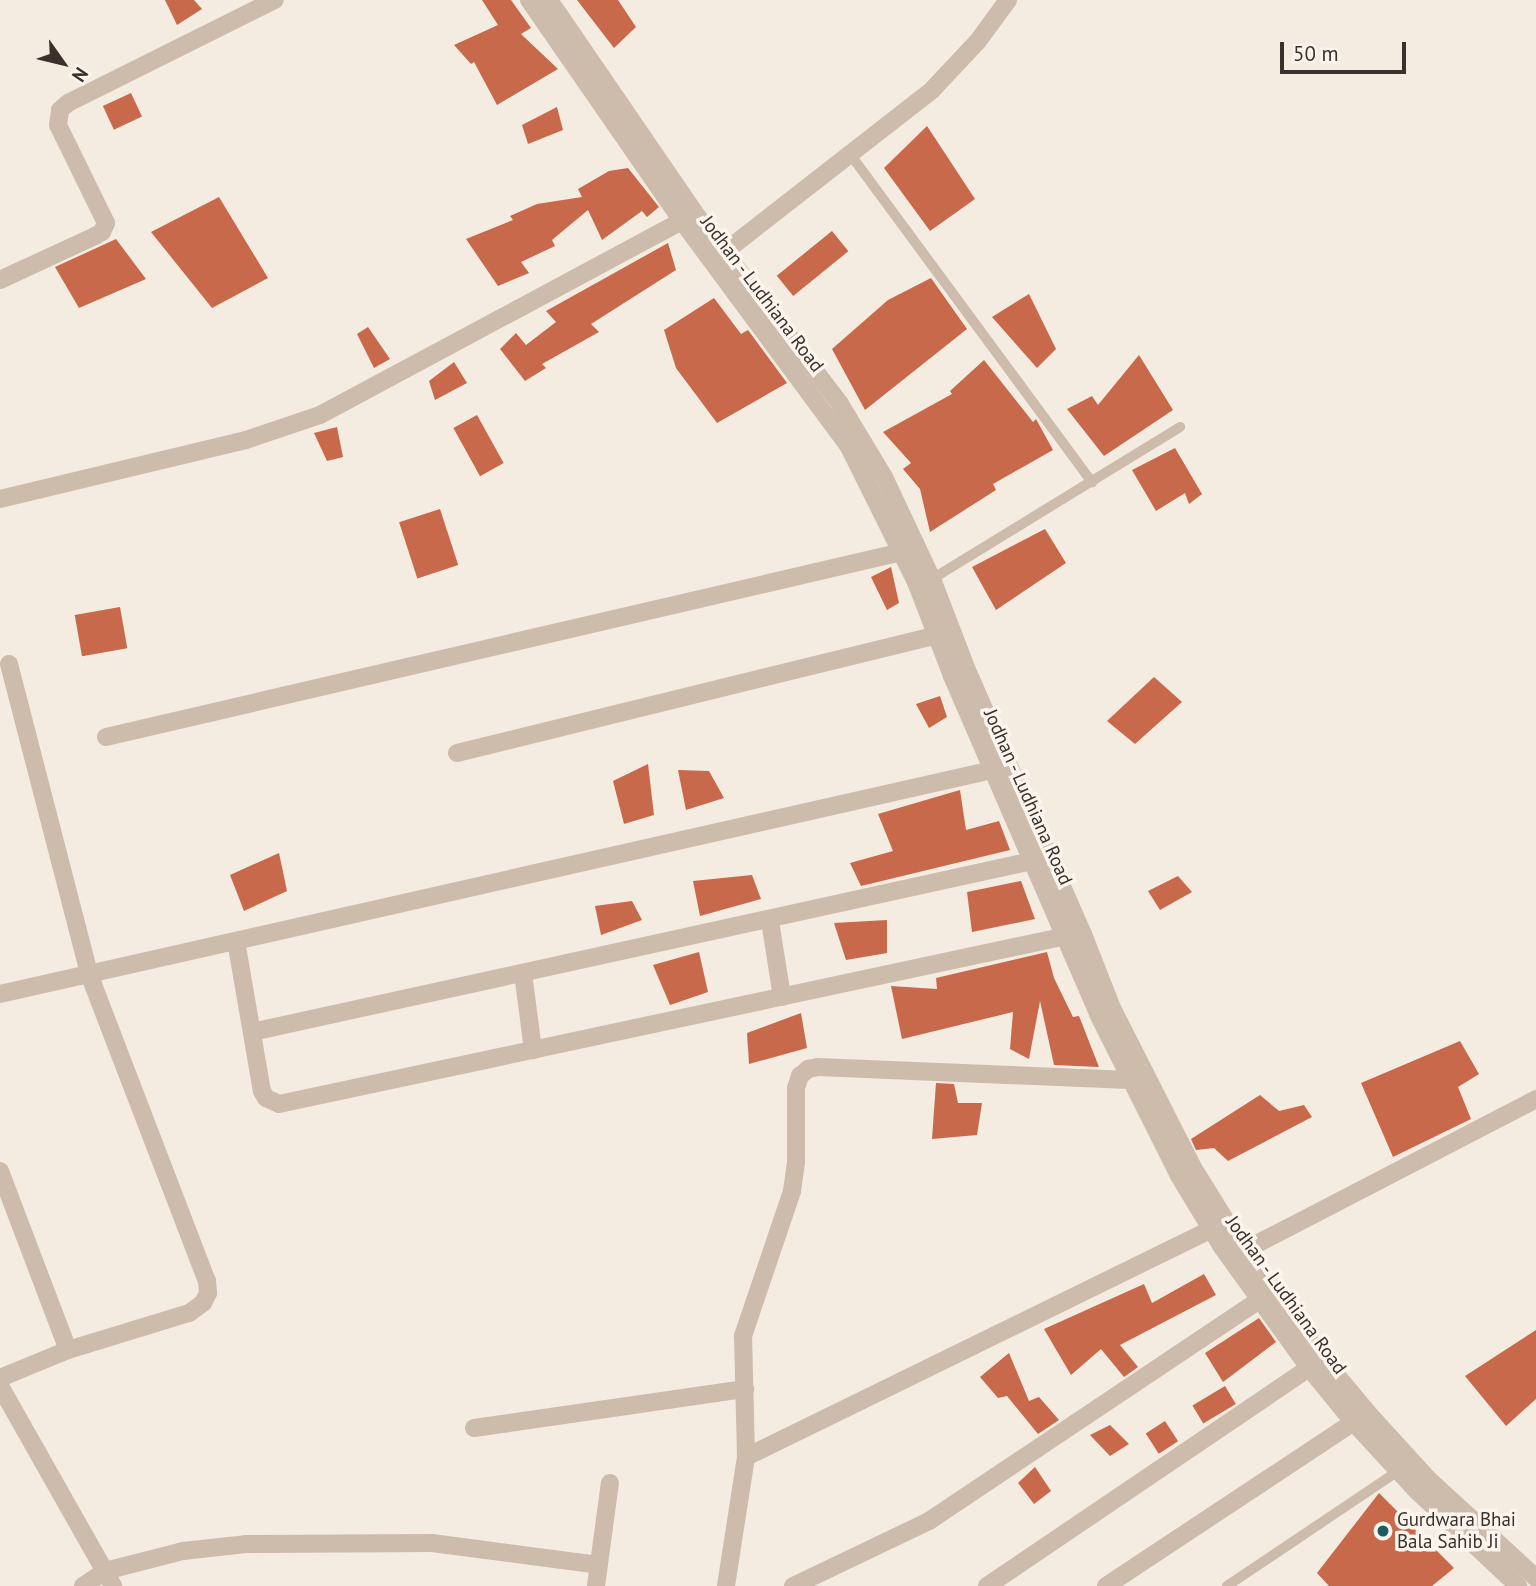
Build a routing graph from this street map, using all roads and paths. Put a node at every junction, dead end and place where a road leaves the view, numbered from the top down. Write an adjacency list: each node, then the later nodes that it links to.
1 (275, 0): 8 (street)
2 (529, 0): 6 (street, Jodhan - Ludhiana Road)
3 (550, 0): 7 (street, Jodhan - Ludhiana Road)
4 (1008, 0): 5 (street)
5 (850, 154): 7 (street); 10 (lane)
6 (681, 221): 7 (street, Jodhan - Ludhiana Road); 11 (street)
7 (717, 257): 12 (street, Jodhan - Ludhiana Road); 13 (street, Jodhan - Ludhiana Road)
8 (0, 280)
9 (1180, 427): 10 (lane)
10 (1092, 482): 13 (lane)
11 (0, 499)
12 (902, 552): 14 (street, Jodhan - Ludhiana Road); 16 (street)
13 (932, 579): 33 (street, Jodhan - Ludhiana Road)
14 (936, 635): 17 (street); 18 (street, Jodhan - Ludhiana Road)
15 (9, 664): 24 (street)
16 (106, 737)
17 (457, 753)
18 (992, 770): 19 (street, Jodhan - Ludhiana Road); 22 (street)
19 (1032, 861): 20 (street); 21 (street, Jodhan - Ludhiana Road)
20 (770, 920): 23 (street); 26 (street)
21 (1066, 936): 26 (street); 29 (street, Jodhan - Ludhiana Road)
22 (236, 941): 24 (street); 27 (street)
23 (523, 973): 27 (street); 28 (street)
24 (89, 974): 25 (street); 35 (street)
25 (0, 994)
26 (782, 997): 28 (street)
27 (252, 1032): 28 (street)
28 (533, 1050)
29 (1129, 1080): 32 (street, Jodhan - Ludhiana Road); 39 (street)
30 (1536, 1100): 33 (street)
31 (0, 1171): 35 (street)
32 (1212, 1229): 34 (street, Jodhan - Ludhiana Road); 42 (street)
33 (1245, 1250): 47 (street, Jodhan - Ludhiana Road)
34 (1259, 1300): 36 (street, Jodhan - Ludhiana Road); 51 (street)
35 (68, 1350): 37 (street)
36 (1310, 1368): 40 (street, Jodhan - Ludhiana Road); 52 (street)
37 (0, 1378)
38 (0, 1386): 46 (street)
39 (745, 1389): 41 (street); 42 (street)
40 (1354, 1422): 43 (street, Jodhan - Ludhiana Road); 53 (street)
41 (474, 1428)
42 (746, 1457): 50 (street)
43 (1398, 1471): 47 (street, Jodhan - Ludhiana Road); 54 (lane)
44 (610, 1483): 45 (street)
45 (599, 1565): 46 (street); 49 (street)
46 (109, 1578): 48 (street)
47 (1526, 1581)
48 (83, 1586)
49 (596, 1586)
50 (726, 1586)
51 (793, 1586)
52 (987, 1586)
53 (1107, 1586)
54 (1227, 1586)

